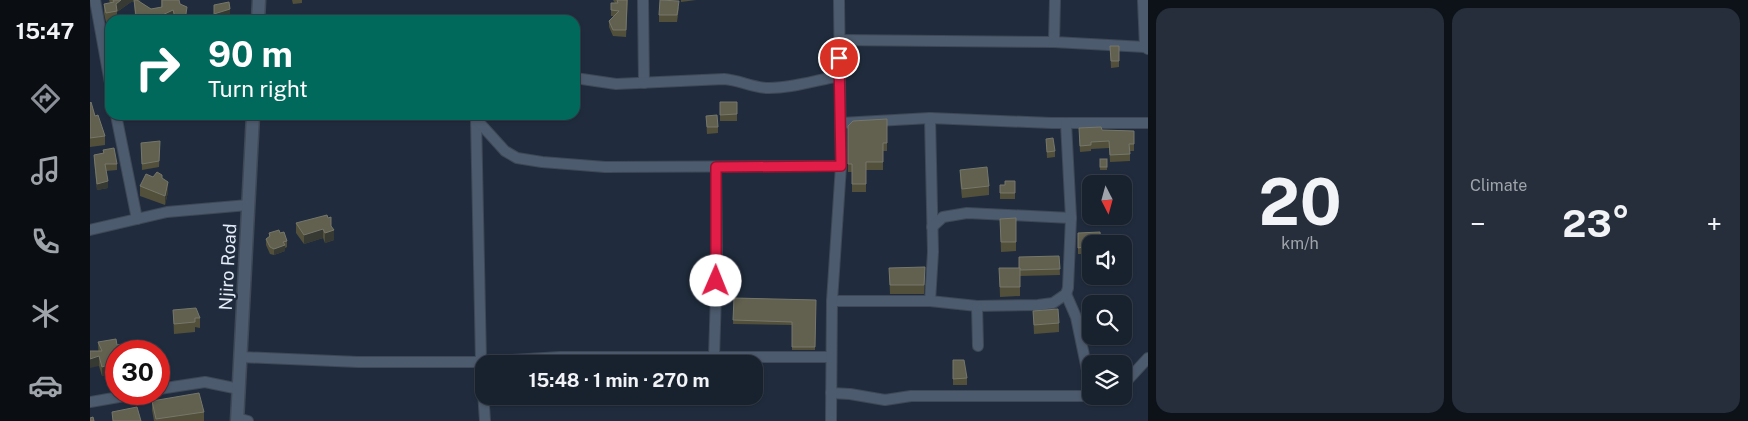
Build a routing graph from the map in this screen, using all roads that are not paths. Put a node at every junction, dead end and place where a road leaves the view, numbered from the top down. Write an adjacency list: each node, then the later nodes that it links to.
1 (95, 0): 11 (street)
2 (259, 0): 7 (street)
3 (644, 0): 14 (street)
4 (1055, 0): 9 (street)
5 (1142, 0): 10 (street)
6 (841, 2): 8 (street)
7 (258, 15)
8 (839, 40): 9 (street); 12 (street)
9 (1054, 42): 10 (street)
10 (1147, 48)
11 (105, 55)
12 (840, 76): 14 (street); 20 (street)
13 (580, 79): 14 (street)
14 (644, 83)
15 (930, 118): 20 (street); 21 (street); 28 (street)
16 (117, 120): 27 (street)
17 (253, 120): 25 (street, Njiro Road)
18 (476, 120): 35 (street)
19 (479, 120): 24 (street)
20 (842, 123): 23 (street)
21 (1066, 123): 22 (street); 26 (street)
22 (1148, 123)
23 (841, 166): 24 (street); 31 (street)
24 (716, 167): 36 (street)
25 (248, 205): 27 (street); 38 (street, Njiro Road)
26 (1071, 218): 28 (street); 30 (street)
27 (137, 219): 29 (street)
28 (932, 227): 32 (street)
29 (90, 230)
30 (1066, 294): 33 (street); 37 (street)
31 (832, 301): 32 (street); 40 (street)
32 (930, 301): 33 (street)
33 (977, 306): 34 (street)
34 (978, 346)
35 (481, 355)
36 (714, 355)
37 (1084, 355)
38 (241, 356): 42 (street); 45 (street, Njiro Road)
39 (763, 357): 40 (street)
40 (831, 357): 46 (street)
41 (1148, 358): 43 (street)
42 (475, 362)
43 (1132, 375)
44 (170, 387): 45 (street)
45 (239, 389): 51 (street, Njiro Road)
46 (831, 393): 47 (street); 53 (street)
47 (1082, 396)
48 (105, 399): 49 (street)
49 (90, 402)
50 (484, 405): 52 (street)
51 (241, 420)
52 (485, 421)
53 (831, 421)

